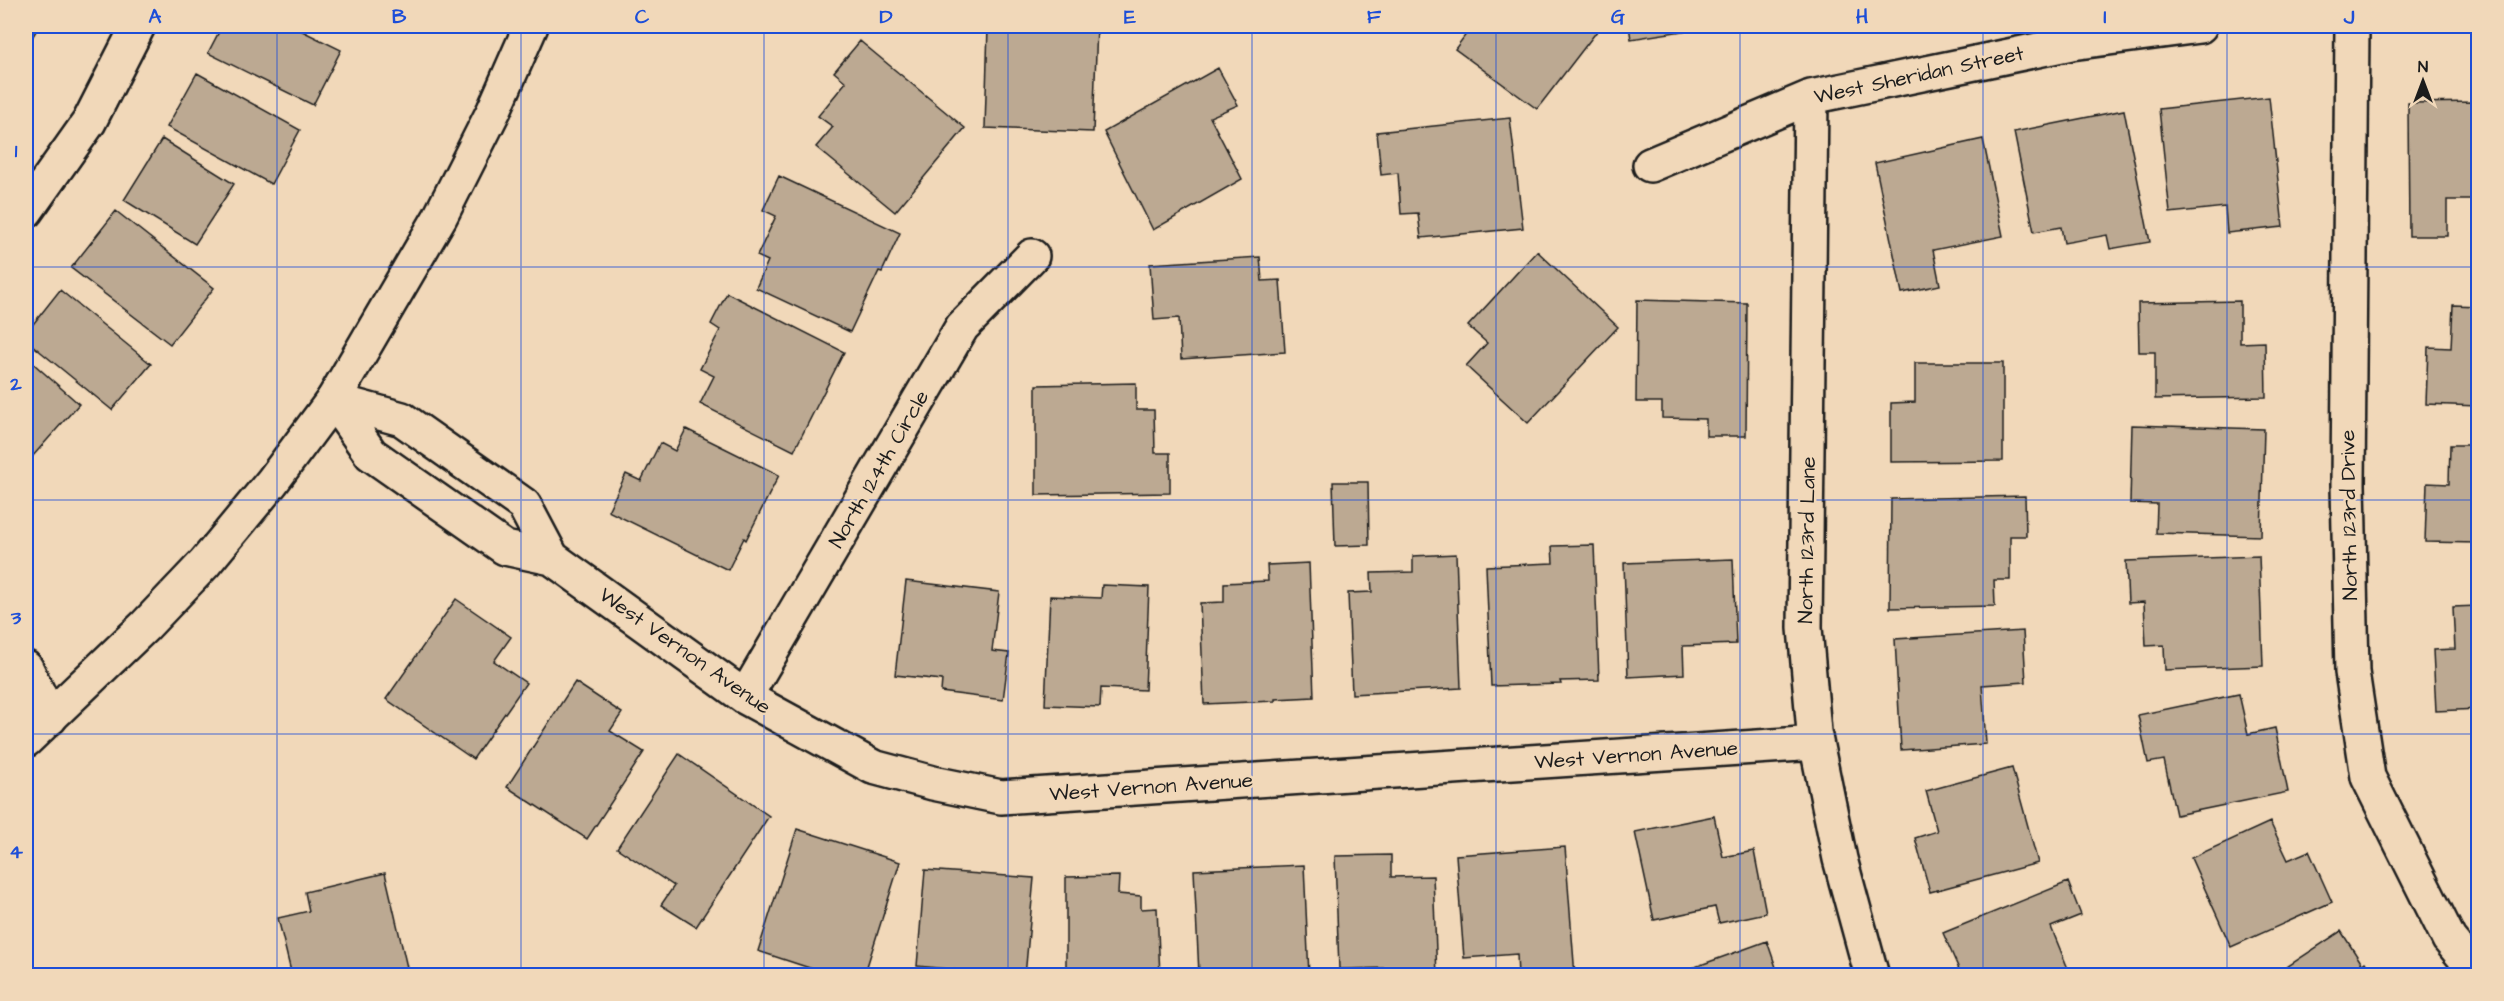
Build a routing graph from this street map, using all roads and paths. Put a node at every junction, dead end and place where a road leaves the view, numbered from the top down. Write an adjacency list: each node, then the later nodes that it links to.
1 (138, 26): 7 (street)
2 (531, 26): 9 (street)
3 (2200, 26): 5 (street, West Sheridan Street)
4 (2352, 26): 16 (street, North 123rd Drive)
5 (1811, 97): 6 (street, West Sheridan Street); 15 (street, North 123rd Lane)
6 (1650, 165)
7 (26, 211)
8 (1032, 256): 12 (street, North 124th Circle)
9 (333, 400): 10 (street, West Vernon Avenue); 10 (street, West Vernon Avenue); 13 (street)
10 (552, 558): 12 (street, West Vernon Avenue)
11 (26, 668): 13 (street)
12 (745, 697): 15 (street, West Vernon Avenue)
13 (38, 712): 14 (street)
14 (26, 740)
15 (1816, 743): 17 (street, North 123rd Lane)
16 (2478, 974)
17 (1872, 975)

